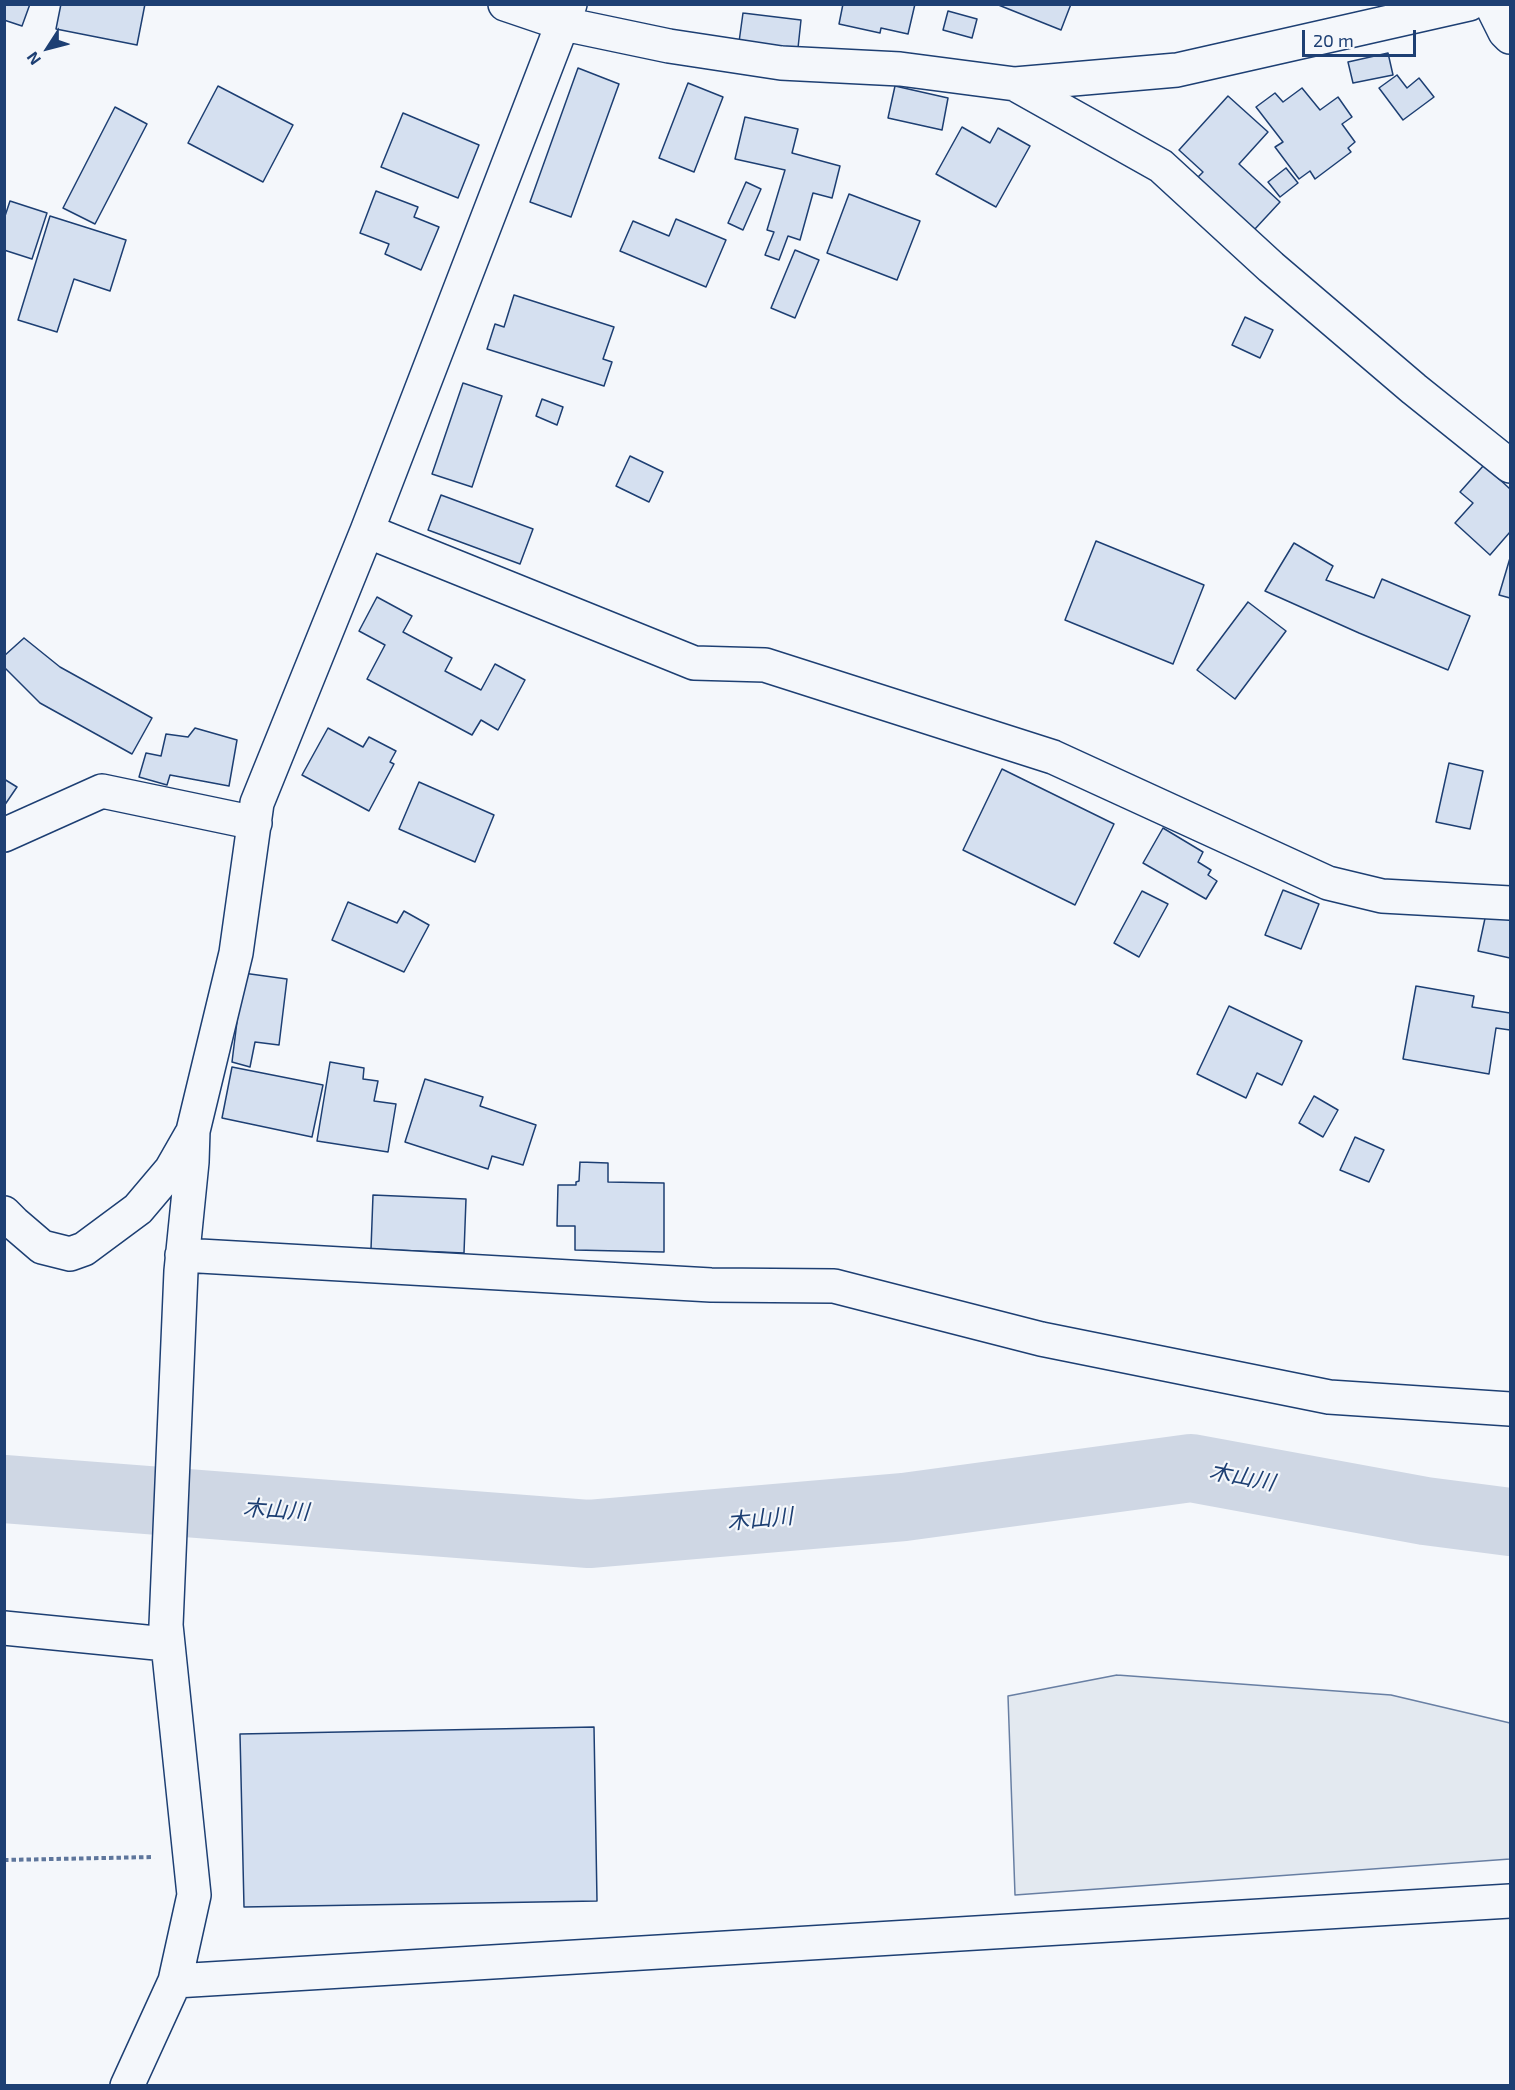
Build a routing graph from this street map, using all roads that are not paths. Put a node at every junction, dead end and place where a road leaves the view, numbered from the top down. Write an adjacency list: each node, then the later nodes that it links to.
1 (505, 4): 4 (street)
2 (1469, 4): 5 (street)
3 (1491, 4): 6 (street)
4 (567, 14): 7 (street); 9 (street)
5 (1379, 14): 7 (street)
6 (1510, 37)
7 (1015, 84): 8 (street)
8 (1510, 466)
9 (367, 531): 10 (street); 12 (street)
10 (255, 823): 11 (street); 13 (street)
11 (4, 835)
12 (1510, 903)
13 (193, 1131): 14 (street); 15 (street)
14 (4, 1213)
15 (181, 1263): 16 (street); 18 (street)
16 (1510, 1409)
17 (4, 1628): 18 (street)
18 (166, 1635): 20 (street)
19 (1510, 1901): 20 (street)
20 (175, 1981): 21 (street)
21 (128, 2085)

